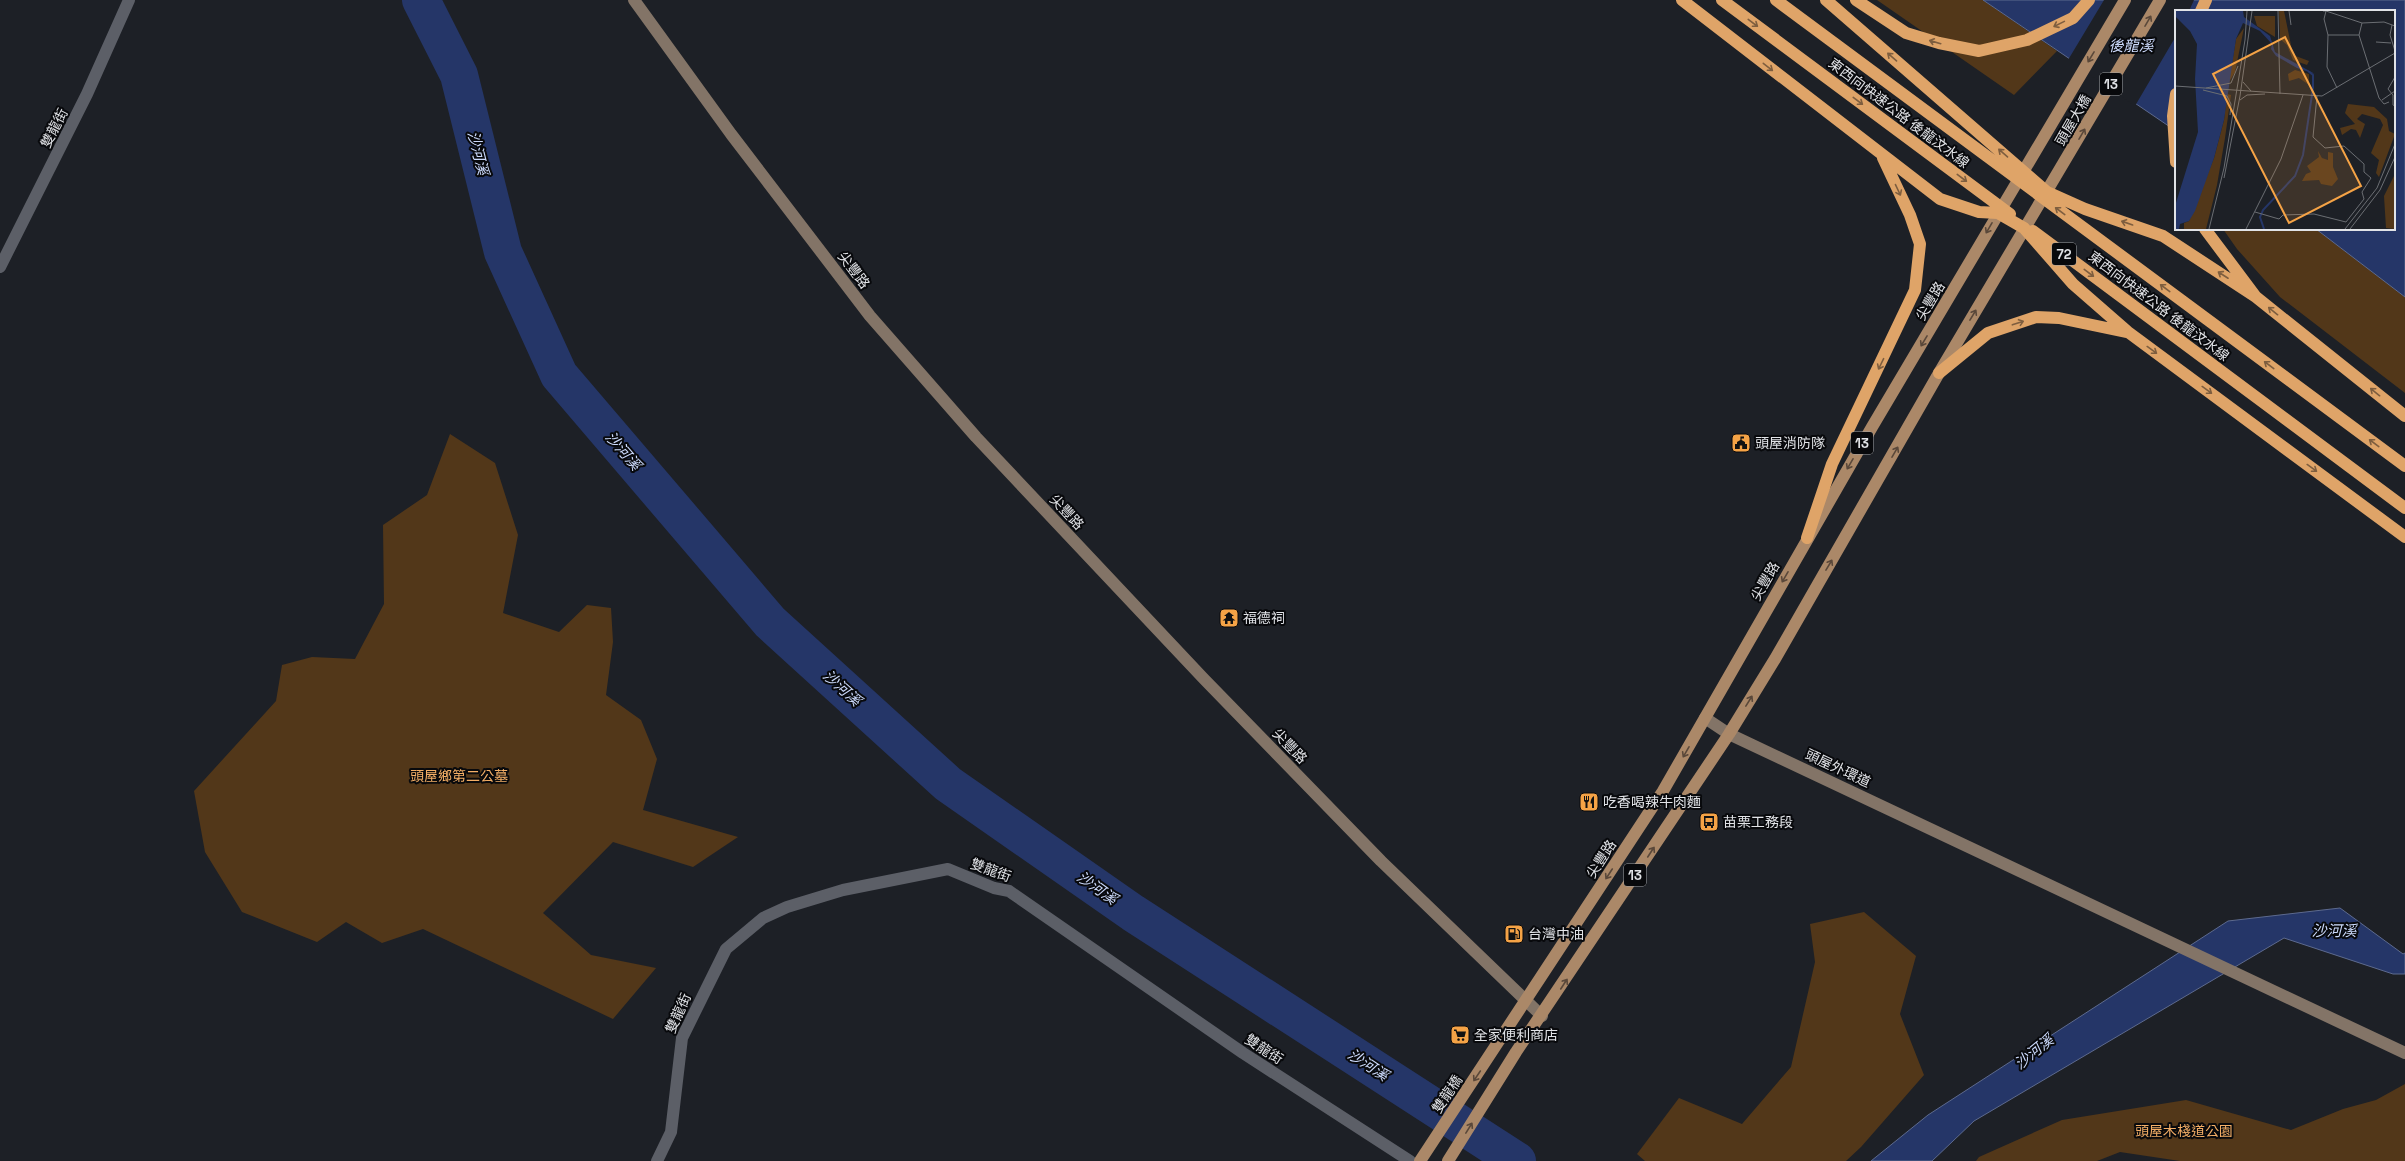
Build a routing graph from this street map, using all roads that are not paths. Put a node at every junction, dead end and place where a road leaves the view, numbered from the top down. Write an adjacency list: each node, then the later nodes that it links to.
1 (129, 0): 21 (street, 雙龍街)
2 (634, 0): 32 (street, 尖豐路)
3 (1682, 0): 15 (highway, one-way to 15)
4 (1722, 0): 27 (highway, 東西向快速公路 後龍汶水線 / 72, one-way to 27)
5 (1776, 0): 26 (highway, 東西向快速公路 後龍汶水線 / 72, one-way to 5)
6 (1826, 0): 16 (highway, one-way to 6)
7 (1856, 0): 8 (highway, one-way to 7)
8 (2089, 0)
9 (2125, 0): 16 (main road, 頭屋大橋 / 13, one-way to 16)
10 (2160, 0): 17 (main road, 頭屋大橋 / 13, one-way to 10)
11 (2206, 0): 12 (highway)
12 (2201, 10)
13 (2175, 101): 14 (highway)
14 (2175, 147)
15 (1882, 155): 18 (highway); 29 (highway, one-way to 29)
16 (2022, 170): 17 (highway); 18 (main road, 尖豐路 / 13)
17 (2047, 192): 19 (main road, 13); 22 (highway, one-way to 17)
18 (1998, 213): 19 (highway); 29 (main road, 尖豐路 / 13, one-way to 29)
19 (2024, 228): 23 (highway); 24 (main road, 13, one-way to 19)
20 (2207, 230): 22 (highway)
21 (0, 266)
22 (2256, 297): 25 (highway, one-way to 22)
23 (2128, 332): 24 (highway, one-way to 23); 28 (highway, one-way to 28)
24 (1939, 373): 31 (main road, 13, one-way to 24)
25 (2405, 416)
26 (2405, 466)
27 (2405, 508)
28 (2405, 537)
29 (1807, 538): 30 (main road, 尖豐路 / 13, one-way to 30)
30 (1705, 718): 31 (street, 頭屋外環道); 32 (main road, 尖豐路 / 13, one-way to 32)
31 (1728, 734): 33 (main road, 13, one-way to 31); 35 (street, 頭屋外環道)
32 (1526, 1002): 33 (street, 尖豐路); 34 (main road, 尖豐路 / 13)
33 (1542, 1016): 39 (main road, 13, one-way to 33)
34 (1498, 1044): 38 (main road, 雙龍橋 / 13, one-way to 38)
35 (2405, 1053)
36 (658, 1161): 37 (street, 雙龍街)
37 (1410, 1161)
38 (1420, 1161)
39 (1448, 1161)

